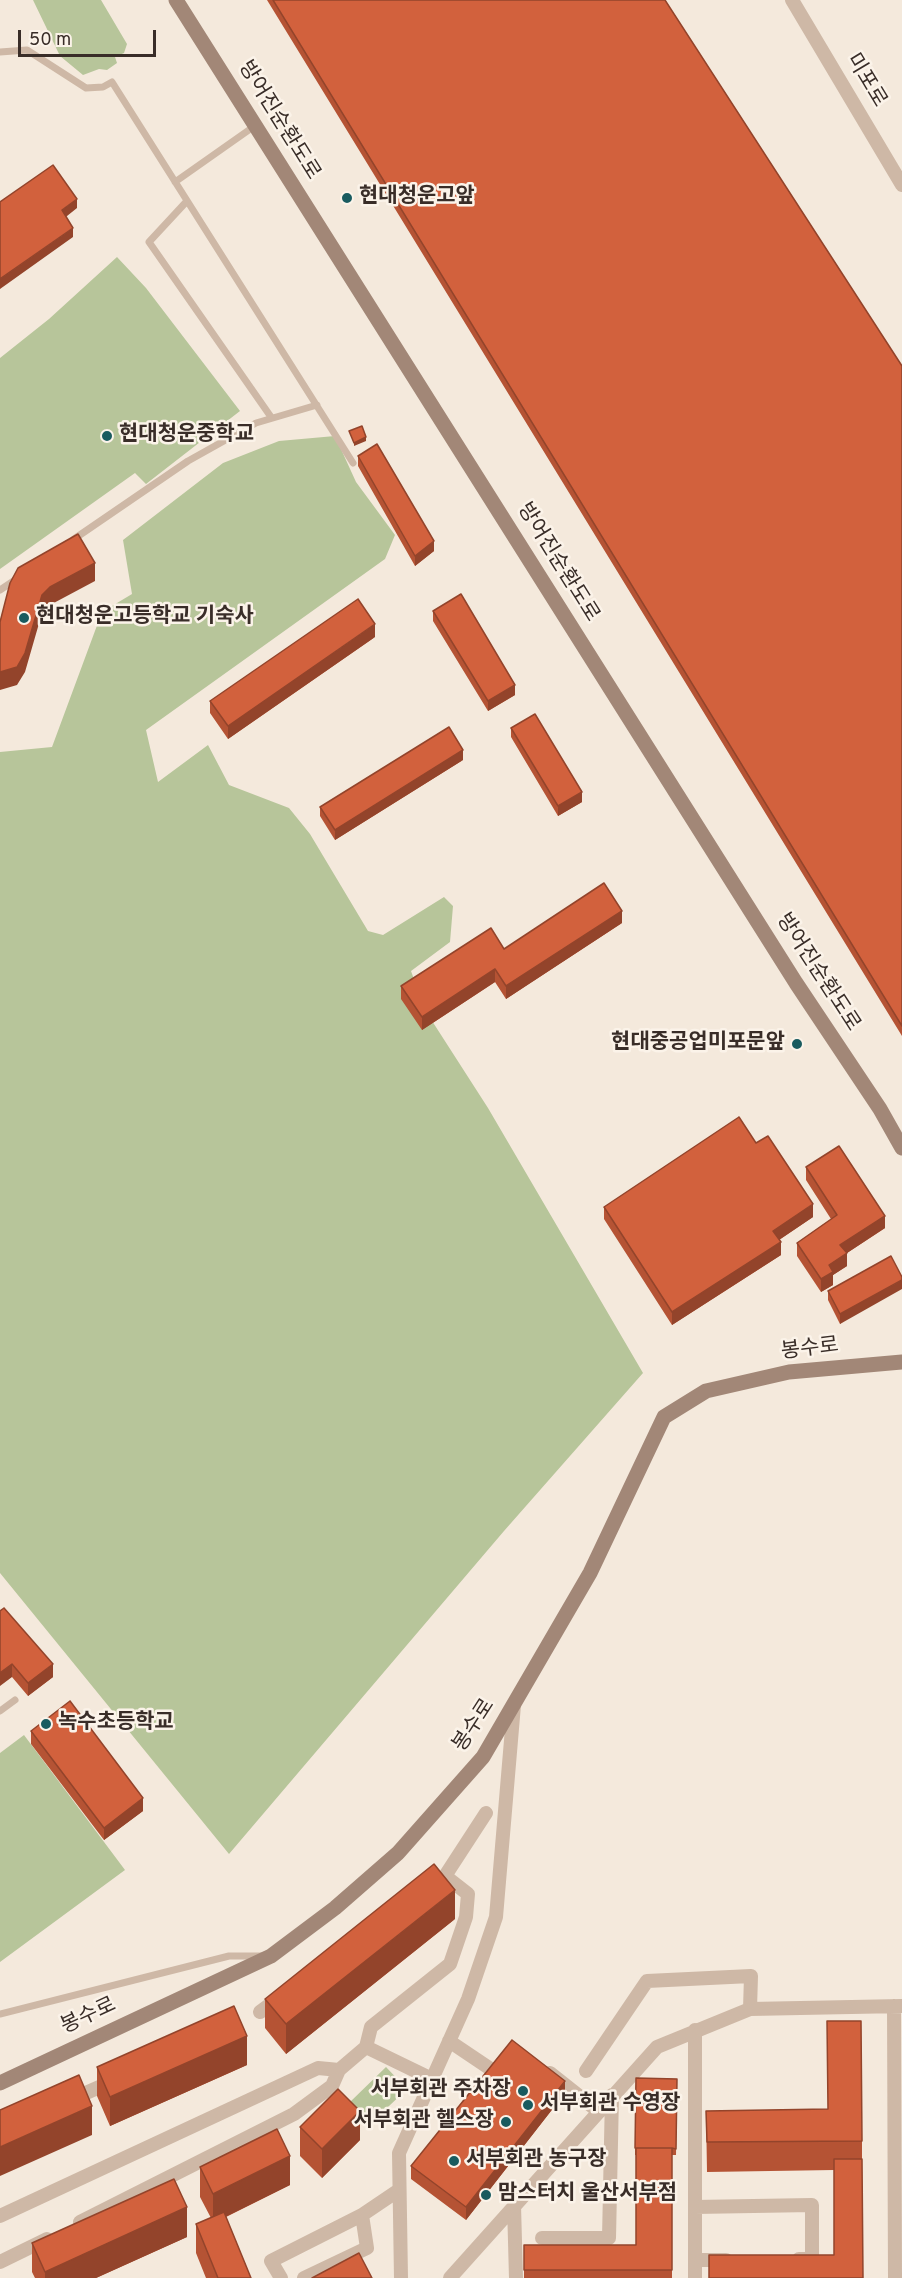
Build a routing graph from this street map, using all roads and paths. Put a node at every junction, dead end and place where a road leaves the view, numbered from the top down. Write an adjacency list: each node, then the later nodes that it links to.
1 (176, 0): 4 (main road, 방어진순환도로)
2 (792, 0): 6 (street, 미포로)
3 (0, 52): 5 (lane)
4 (256, 125): 5 (lane); 14 (main road, 방어진순환도로)
5 (175, 182): 7 (lane)
6 (902, 185)
7 (187, 201): 8 (lane); 9 (lane)
8 (317, 405): 9 (lane); 10 (lane)
9 (271, 417): 11 (lane)
10 (353, 463)
11 (66, 545)
12 (28, 571): 13 (lane)
13 (0, 590)
14 (902, 1148)
15 (902, 1362): 17 (main road, 봉수로)
16 (15, 1700): 18 (lane)
17 (514, 1706): 20 (main road, 봉수로); 27 (street)
18 (0, 1711)
19 (486, 1813): 28 (street)
20 (271, 1956): 25 (lane); 35 (main road, 봉수로)
21 (288, 1992): 24 (street)
22 (898, 2006): 23 (street); 29 (street)
23 (750, 2009): 26 (street); 32 (street)
24 (260, 2013)
25 (0, 2014)
26 (695, 2030): 37 (street); 44 (street)
27 (449, 2041): 34 (street); 36 (street)
28 (366, 2047): 31 (street); 34 (street)
29 (897, 2061): 38 (street)
30 (543, 2068): 40 (street)
31 (339, 2070): 46 (street); 51 (street)
32 (586, 2071)
33 (128, 2074): 39 (street)
34 (432, 2079): 42 (street)
35 (0, 2083)
36 (514, 2085)
37 (612, 2096): 40 (street); 47 (street)
38 (898, 2105): 41 (street)
39 (54, 2108)
40 (598, 2111): 43 (street)
41 (898, 2148): 58 (street)
42 (399, 2190): 45 (street); 54 (street)
43 (514, 2205): 55 (street); 56 (street)
44 (695, 2207): 48 (street); 49 (street)
45 (362, 2215): 52 (street); 53 (street)
46 (0, 2216)
47 (542, 2238)
48 (782, 2259)
49 (695, 2260): 50 (street); 57 (street)
50 (739, 2260)
51 (0, 2262)
52 (281, 2278)
53 (304, 2278)
54 (401, 2278)
55 (450, 2278)
56 (516, 2278)
57 (695, 2278)
58 (895, 2278)

